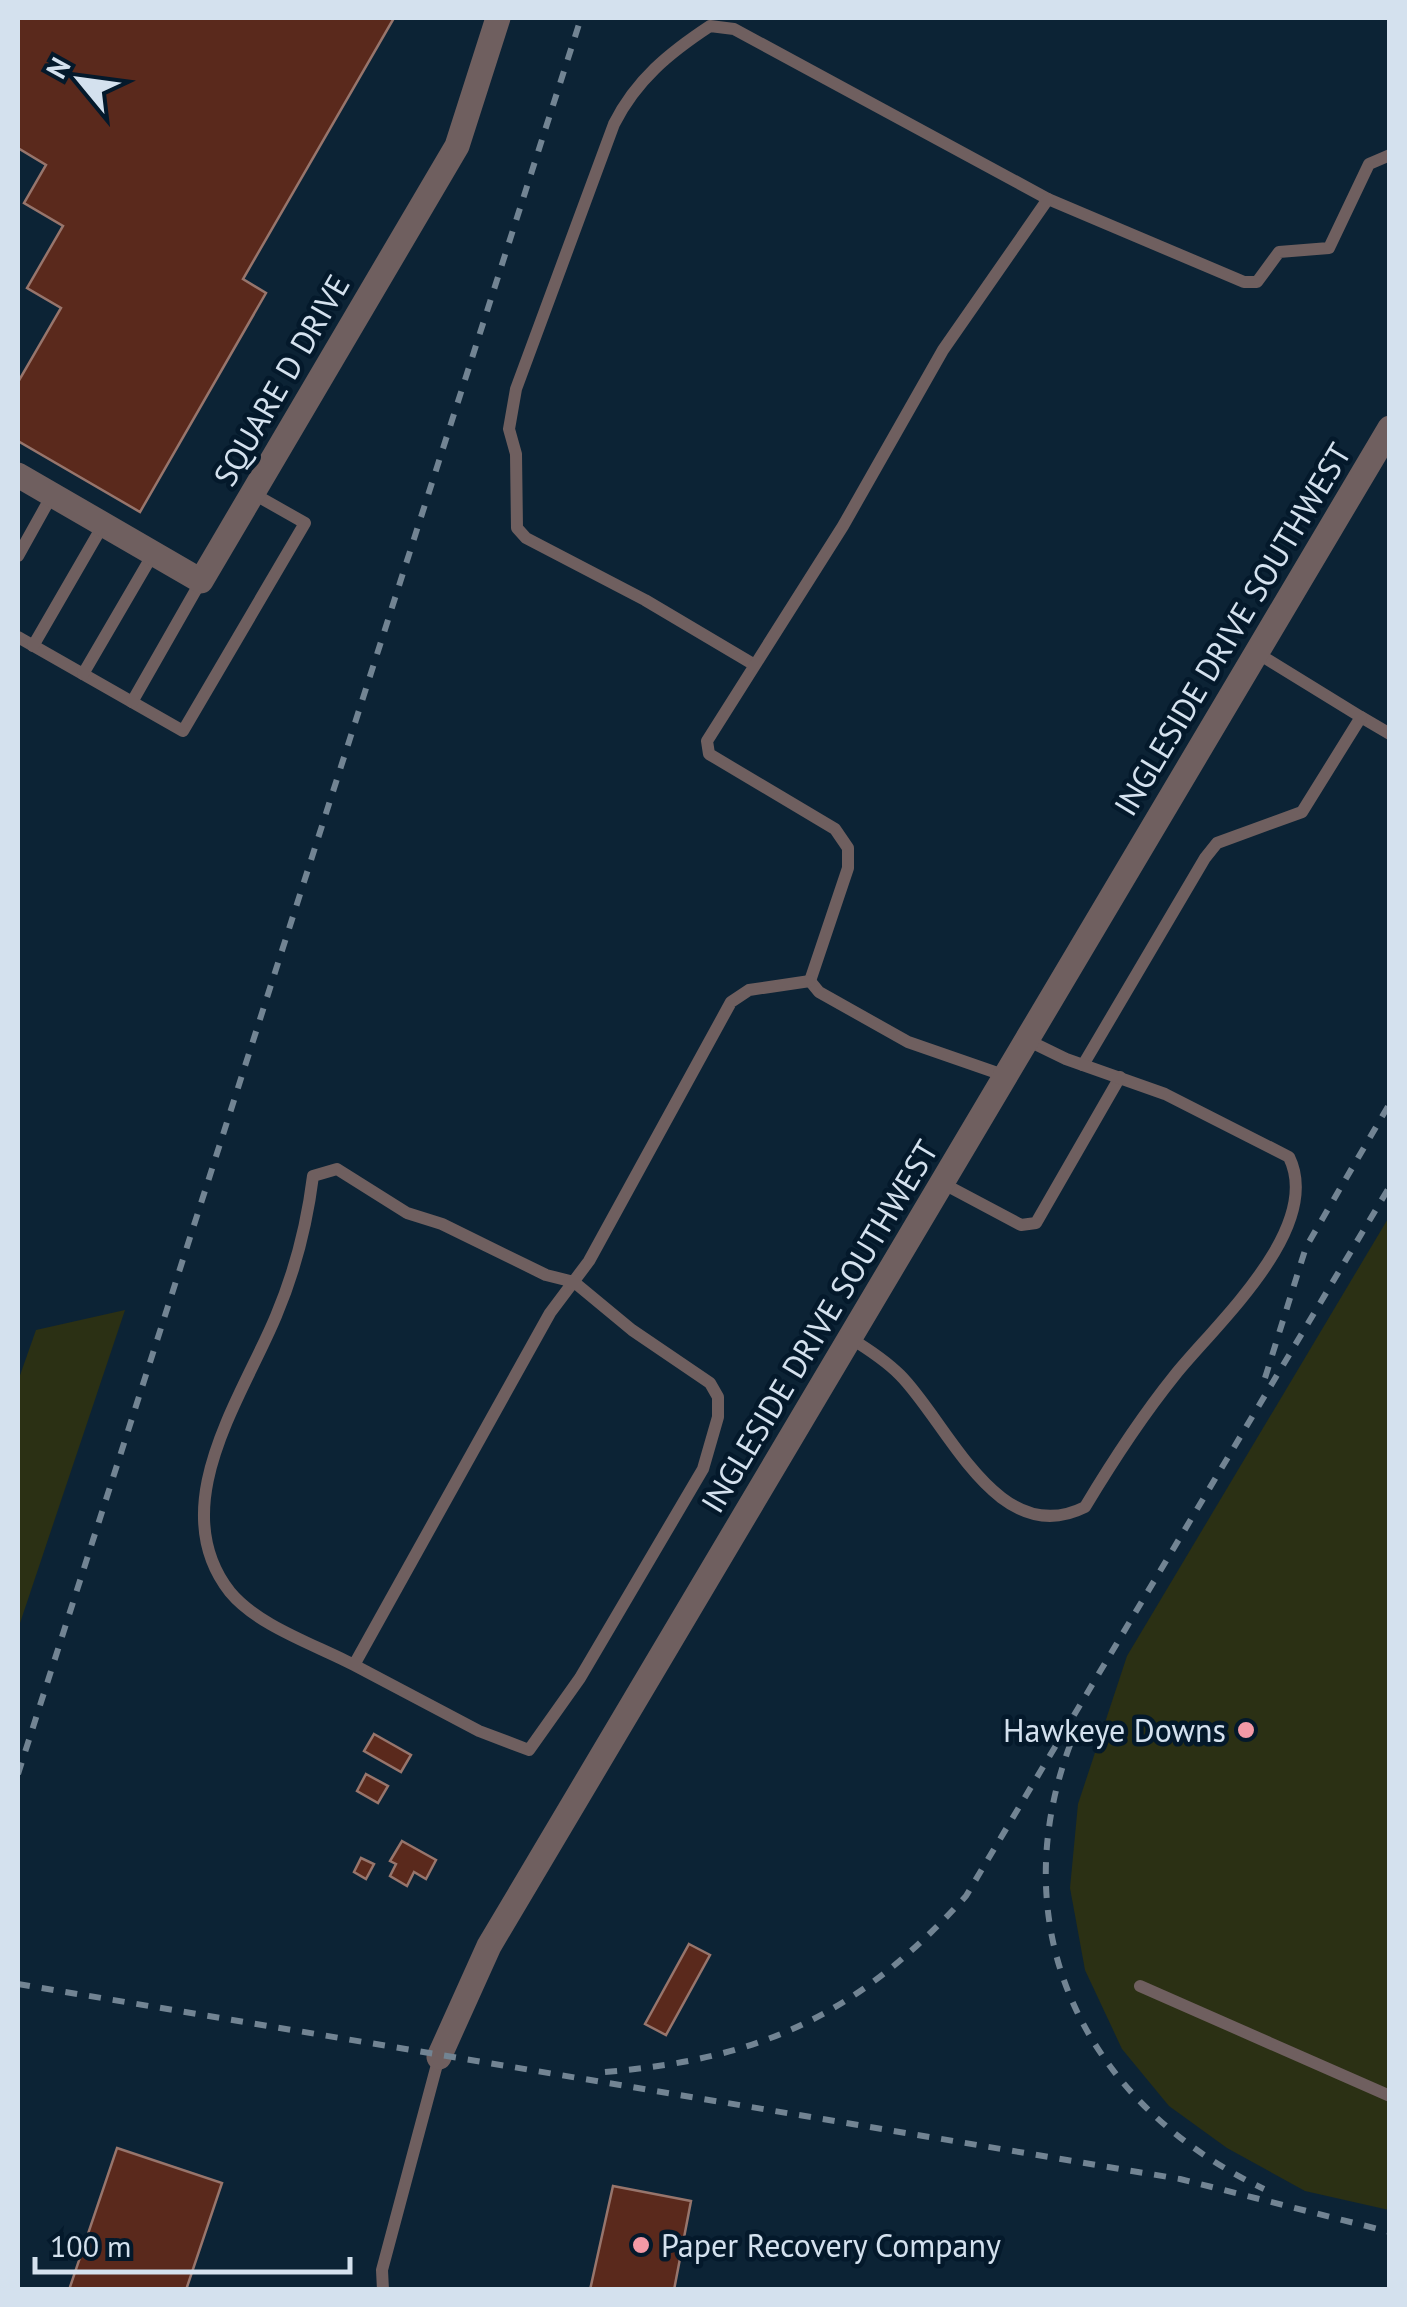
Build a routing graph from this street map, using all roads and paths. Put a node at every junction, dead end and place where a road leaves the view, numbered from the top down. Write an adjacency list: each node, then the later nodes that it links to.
1 (498, 18): 6 (street, SQUARE D DRIVE)
2 (1390, 155): 3 (lane)
3 (1048, 199): 15 (lane); 15 (lane)
4 (1390, 428): 14 (street, INGLESIDE DRIVE SOUTHWEST)
5 (18, 475): 7 (street)
6 (252, 494): 11 (street, SQUARE D DRIVE); 17 (lane)
7 (52, 495): 8 (street); 10 (lane)
8 (103, 525): 9 (street); 13 (lane)
9 (154, 554): 11 (street); 16 (lane)
10 (18, 556)
11 (201, 581): 17 (lane)
12 (18, 637): 13 (lane)
13 (33, 646): 16 (lane)
14 (1256, 653): 18 (lane); 21 (street, INGLESIDE DRIVE SOUTHWEST)
15 (753, 664): 20 (lane)
16 (83, 674): 17 (lane)
17 (132, 702)
18 (1361, 717): 19 (lane); 22 (lane)
19 (1390, 734)
20 (810, 981): 23 (lane); 26 (lane)
21 (1027, 1040): 22 (lane); 23 (street, INGLESIDE DRIVE SOUTHWEST)
22 (1083, 1064): 24 (lane)
23 (1006, 1076): 25 (street, INGLESIDE DRIVE SOUTHWEST)
24 (1120, 1077): 25 (lane); 27 (lane)
25 (942, 1182): 27 (street, INGLESIDE DRIVE SOUTHWEST)
26 (574, 1282): 28 (lane); 28 (lane); 28 (lane)
27 (850, 1338): 30 (street, INGLESIDE DRIVE SOUTHWEST)
28 (354, 1665)
29 (1140, 1986): 31 (lane)
30 (439, 2057): 32 (lane, INGLESIDE DRIVE SOUTHWEST)
31 (1390, 2096)
32 (383, 2290)

